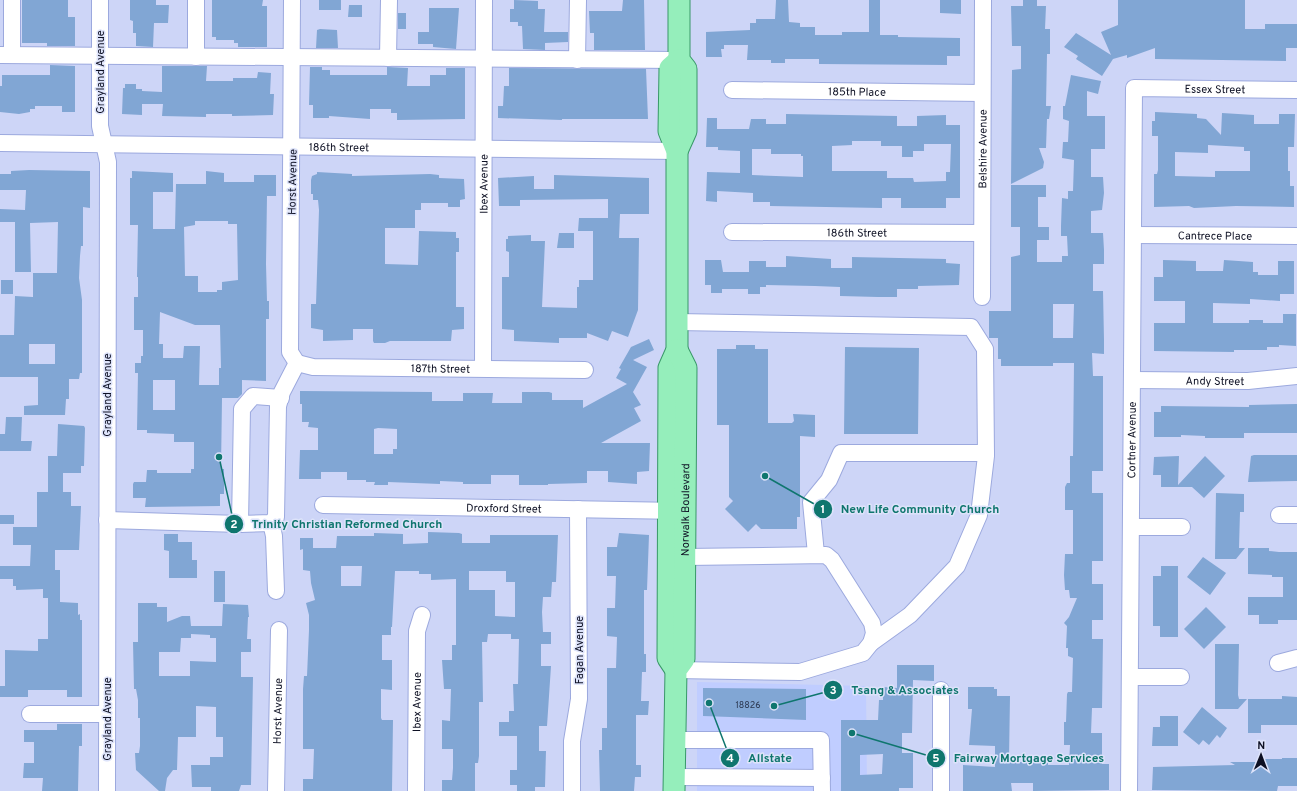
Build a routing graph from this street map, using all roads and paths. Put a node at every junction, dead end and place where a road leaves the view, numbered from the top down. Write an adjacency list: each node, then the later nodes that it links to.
1 (12, 0): 10 (street)
2 (100, 0): 11 (street, Grayland Avenue)
3 (196, 0): 12 (street)
4 (292, 0): 13 (street, Horst Avenue)
5 (389, 0): 14 (street)
6 (484, 0): 15 (street, Ibex Avenue)
7 (578, 0): 16 (street)
8 (679, 0): 17 (main road, Norwalk Boulevard)
9 (983, 0): 21 (street, Belshire Avenue)
10 (6, 55): 11 (street)
11 (100, 56): 12 (street); 23 (street, Grayland Avenue)
12 (196, 57): 13 (street)
13 (292, 58): 14 (street); 24 (street, Horst Avenue)
14 (388, 58): 15 (street)
15 (484, 59): 16 (street); 25 (street, Ibex Avenue)
16 (577, 60): 17 (street)
17 (679, 60): 26 (main road, Norwalk Boulevard)
18 (1134, 88): 20 (street, Essex Street); 29 (street, Cortner Avenue)
19 (732, 90): 21 (street, 185th Place)
20 (1297, 90)
21 (982, 93): 28 (street, Belshire Avenue)
22 (0, 143): 23 (street, 186th Street)
23 (105, 144): 24 (street, 186th Street); 45 (street, Grayland Avenue)
24 (292, 146): 25 (street, 186th Street); 33 (street, Horst Avenue)
25 (485, 148): 26 (street, 186th Street); 34 (street, Ibex Avenue)
26 (678, 150): 32 (main road, Norwalk Boulevard)
27 (732, 232): 28 (street, 186th Street)
28 (982, 233): 31 (street, Belshire Avenue)
29 (1133, 235): 30 (street, Cantrece Place); 37 (street, Cortner Avenue)
30 (1297, 236)
31 (982, 297)
32 (677, 322): 39 (street); 42 (main road, Norwalk Boulevard)
33 (297, 363): 34 (street, 187th Street); 38 (street)
34 (483, 368): 35 (street, 187th Street)
35 (585, 370)
36 (1297, 376): 37 (street, Andy Street)
37 (1132, 380): 48 (street, Cortner Avenue)
38 (280, 402): 46 (street); 47 (street)
39 (986, 453): 50 (street); 55 (street)
40 (323, 505): 41 (street, Droxford Street)
41 (578, 509): 42 (street, Droxford Street); 70 (street, Fagan Avenue)
42 (676, 510): 51 (main road, Norwalk Boulevard); 58 (main road, Norwalk Boulevard)
43 (1279, 515): 44 (street)
44 (1297, 515)
45 (107, 520): 47 (street); 63 (street, Grayland Avenue)
46 (271, 523): 47 (street); 52 (street)
47 (240, 524)
48 (1132, 527): 49 (street); 59 (street, Cortner Avenue)
49 (1182, 528)
50 (816, 554): 51 (street); 55 (street)
51 (684, 557): 58 (main road, Norwalk Boulevard)
52 (276, 591)
53 (422, 615): 69 (street, Ibex Avenue)
54 (279, 630): 68 (street, Horst Avenue)
55 (871, 643): 58 (street)
56 (1297, 658): 57 (street)
57 (1278, 663)
58 (676, 670): 64 (main road, Norwalk Boulevard)
59 (1131, 677): 60 (street); 72 (street, Cortner Avenue)
60 (1181, 677)
61 (941, 690): 71 (street)
62 (30, 714): 63 (street)
63 (107, 714): 67 (street, Grayland Avenue)
64 (676, 740): 65 (street); 66 (main road, Norwalk Boulevard)
65 (822, 785): 66 (street)
66 (675, 787)
67 (107, 791)
68 (276, 791)
69 (416, 791)
70 (572, 791)
71 (940, 791)
72 (1129, 791)

